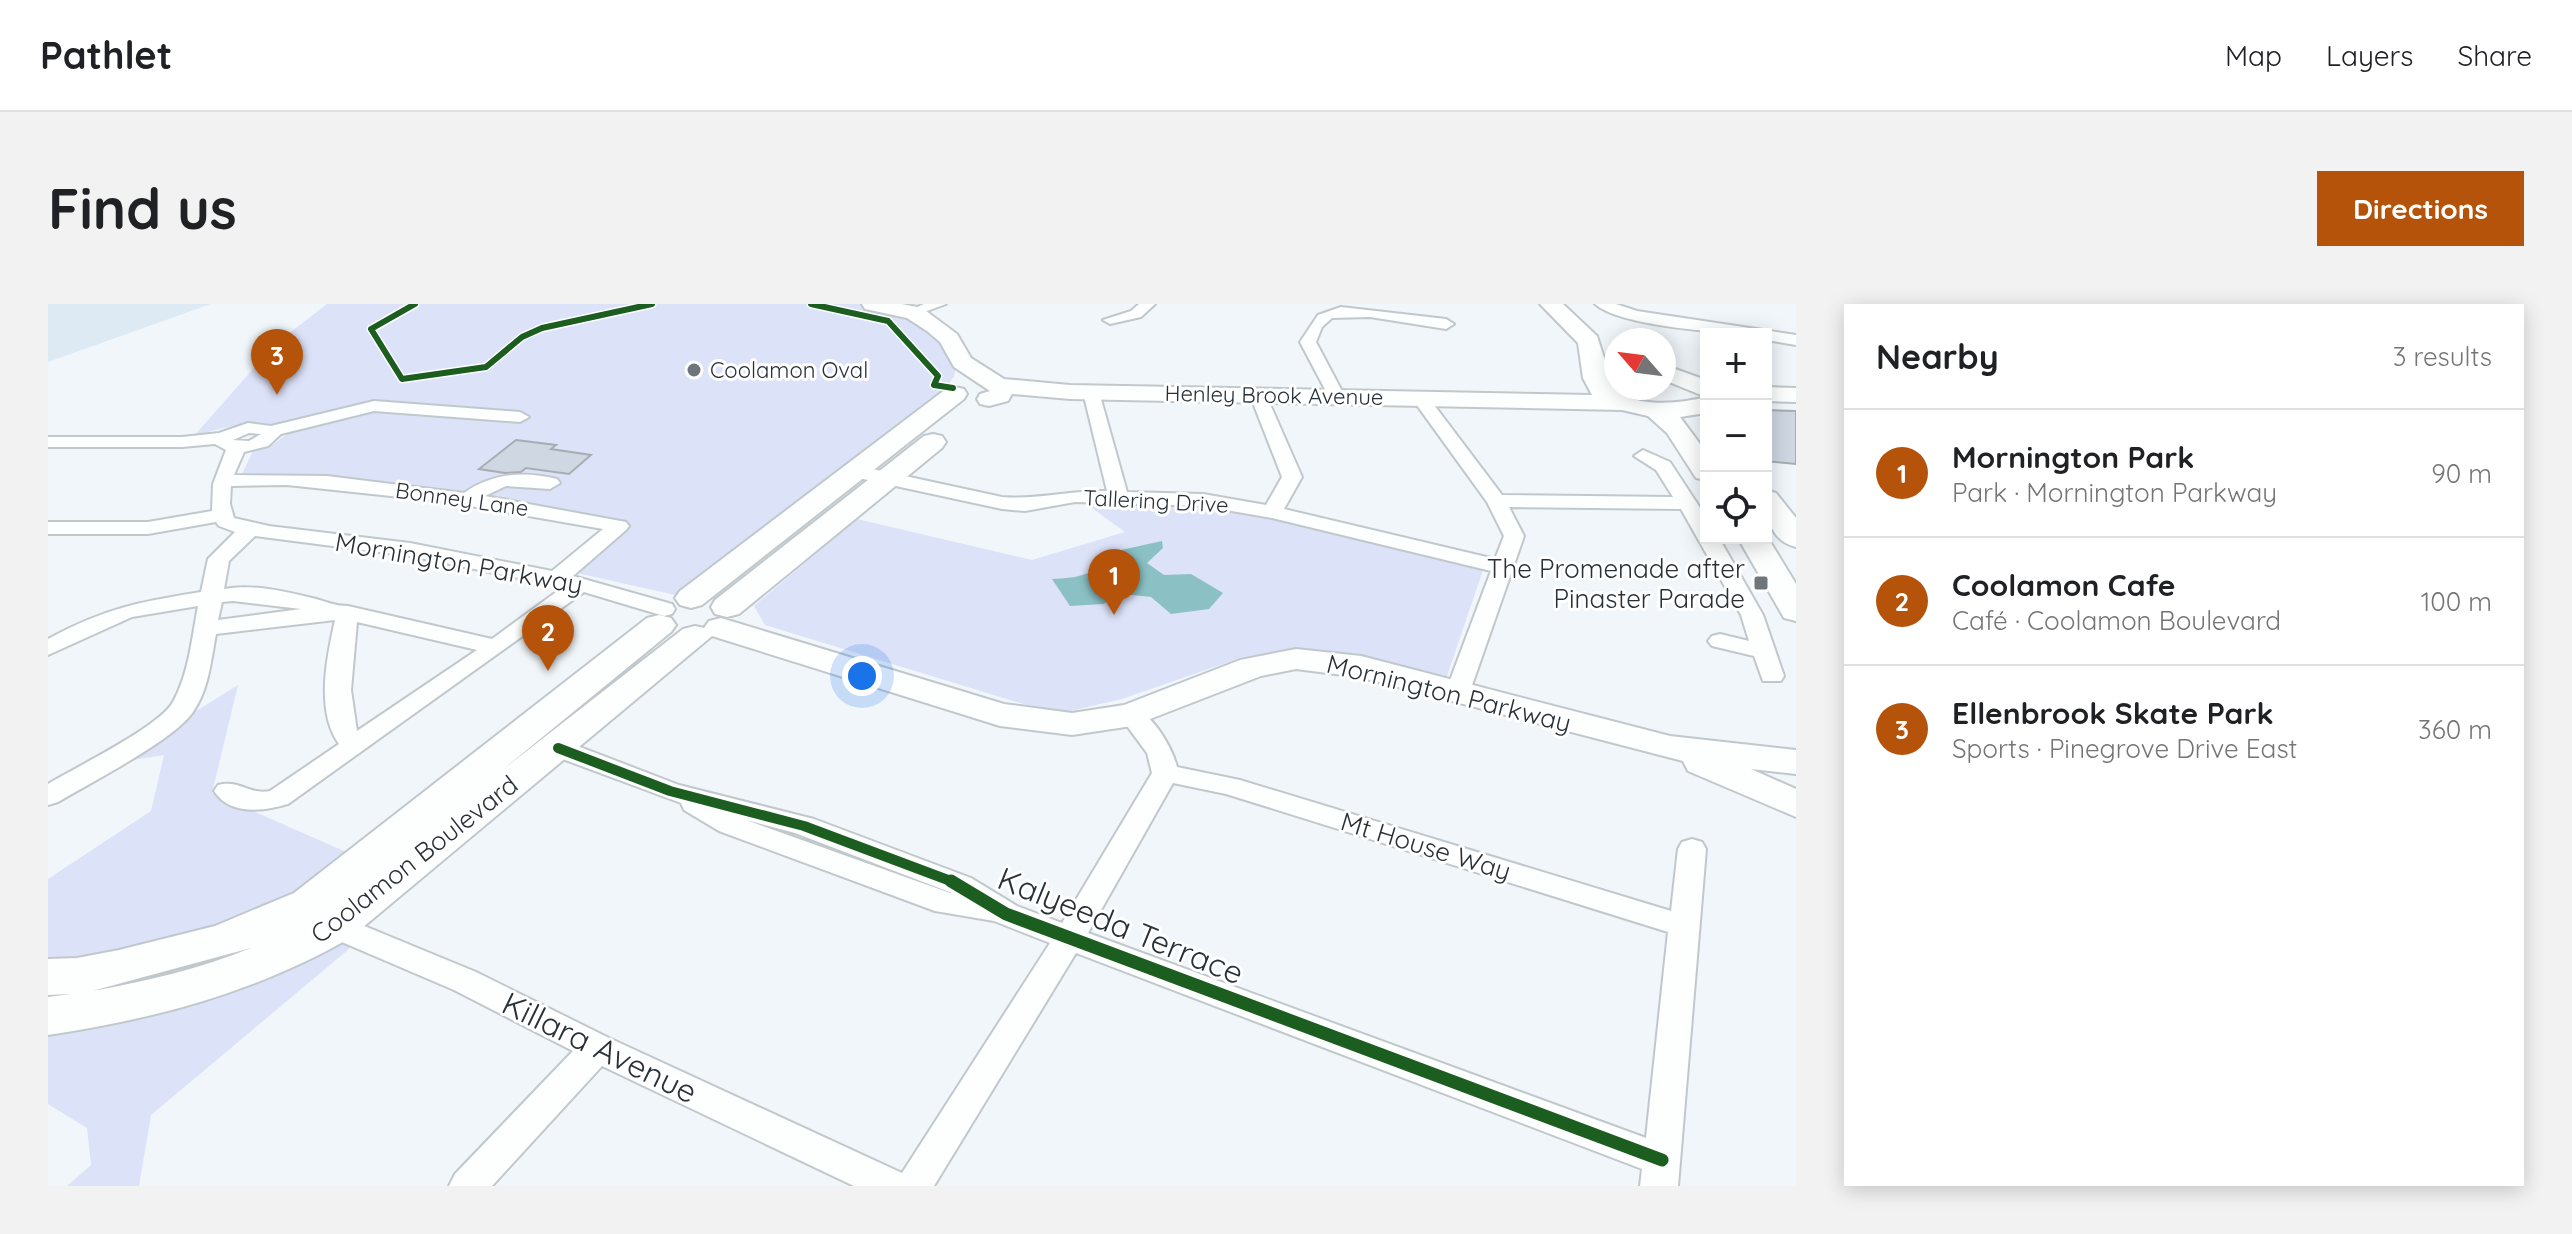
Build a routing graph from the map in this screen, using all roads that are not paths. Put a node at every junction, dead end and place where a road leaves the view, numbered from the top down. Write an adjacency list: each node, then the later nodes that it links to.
1 (873, 304): 7 (street)
2 (939, 304): 7 (street)
3 (1148, 304): 8 (street)
4 (1551, 304): 14 (street)
5 (1568, 304): 11 (street)
6 (1602, 304): 10 (street)
7 (911, 313): 16 (street)
8 (1110, 320)
9 (1446, 324): 23 (street)
10 (1720, 328)
11 (1604, 336)
12 (1772, 336): 13 (street)
13 (1796, 340)
14 (1603, 374): 26 (street, Henley Brook Avenue); 28 (street)
15 (1684, 377): 27 (street)
16 (960, 380): 19 (street, Henley Brook Avenue); 36 (street, Coolamon Boulevard)
17 (1772, 385): 18 (street)
18 (1796, 386)
19 (993, 391): 20 (street, Henley Brook Avenue); 37 (street, Coolamon Boulevard)
20 (1081, 392): 22 (street, Henley Brook Avenue); 40 (street)
21 (1772, 394): 24 (street)
22 (1258, 395): 23 (street, Henley Brook Avenue); 45 (street)
23 (1336, 395): 25 (street, Henley Brook Avenue)
24 (1796, 395)
25 (1419, 397): 26 (street, Henley Brook Avenue); 42 (street)
26 (1478, 398): 28 (street, Henley Brook Avenue)
27 (1703, 400)
28 (1625, 403): 30 (street, Henley Brook Avenue)
29 (1700, 405): 30 (street, Henley Brook Avenue)
30 (1657, 410): 35 (street)
31 (520, 417): 33 (street)
32 (48, 442): 33 (street)
33 (230, 442): 38 (street)
34 (1643, 456): 43 (street)
35 (1700, 463)
36 (854, 471): 37 (street, Tallering Drive); 58 (street, Coolamon Boulevard)
37 (888, 479): 40 (street, Tallering Drive); 58 (street, Coolamon Boulevard)
38 (225, 481): 41 (street, Bonney Lane); 46 (street)
39 (550, 483): 41 (street)
40 (1118, 495): 45 (street, Tallering Drive)
41 (468, 499): 54 (street, Bonney Lane)
42 (1496, 501): 43 (street); 53 (street)
43 (1688, 503): 47 (street)
44 (1772, 507): 50 (street)
45 (1272, 512): 53 (street, Tallering Drive)
46 (221, 515): 48 (street); 49 (street)
47 (1700, 524)
48 (48, 528)
49 (250, 530): 54 (street, Mornington Parkway); 55 (street)
50 (1796, 538)
51 (1712, 544): 63 (street)
52 (1757, 544): 56 (street)
53 (1504, 568): 65 (street)
54 (570, 581): 58 (street, Mornington Parkway); 61 (street)
55 (211, 598): 57 (street); 59 (street); 62 (street)
56 (1796, 611)
57 (339, 613): 59 (street); 61 (street); 67 (street)
58 (693, 617): 66 (street, Mornington Parkway); 68 (street, Coolamon Boulevard); 76 (street, Coolamon Boulevard)
59 (203, 629): 73 (street)
60 (1720, 641): 63 (street)
61 (496, 647): 67 (street)
62 (48, 648)
63 (1761, 651): 64 (street)
64 (1772, 676)
65 (1458, 691): 66 (street, Mornington Parkway); 69 (street, Mornington Parkway)
66 (1132, 715): 71 (street)
67 (357, 744): 72 (street)
68 (558, 748): 76 (street, Coolamon Boulevard); 78 (street, Kalyeeda Terrace)
69 (1670, 748): 70 (street, Mornington Parkway); 74 (street, Mornington Parkway)
70 (1796, 762)
71 (1165, 773): 77 (street, Mt House Way); 78 (street)
72 (228, 791)
73 (48, 796)
74 (1796, 804)
75 (1692, 849): 77 (street)
76 (322, 915): 79 (street, Coolamon Boulevard); 80 (street, Coolamon Boulevard); 81 (street, Killara Avenue)
77 (1685, 926): 82 (street)
78 (1069, 938): 82 (street, Kalyeeda Terrace); 85 (street)
79 (48, 977)
80 (48, 1016)
81 (597, 1048): 83 (street); 84 (street, Killara Avenue)
82 (1660, 1173)
83 (468, 1186)
84 (892, 1186)
85 (914, 1186)

